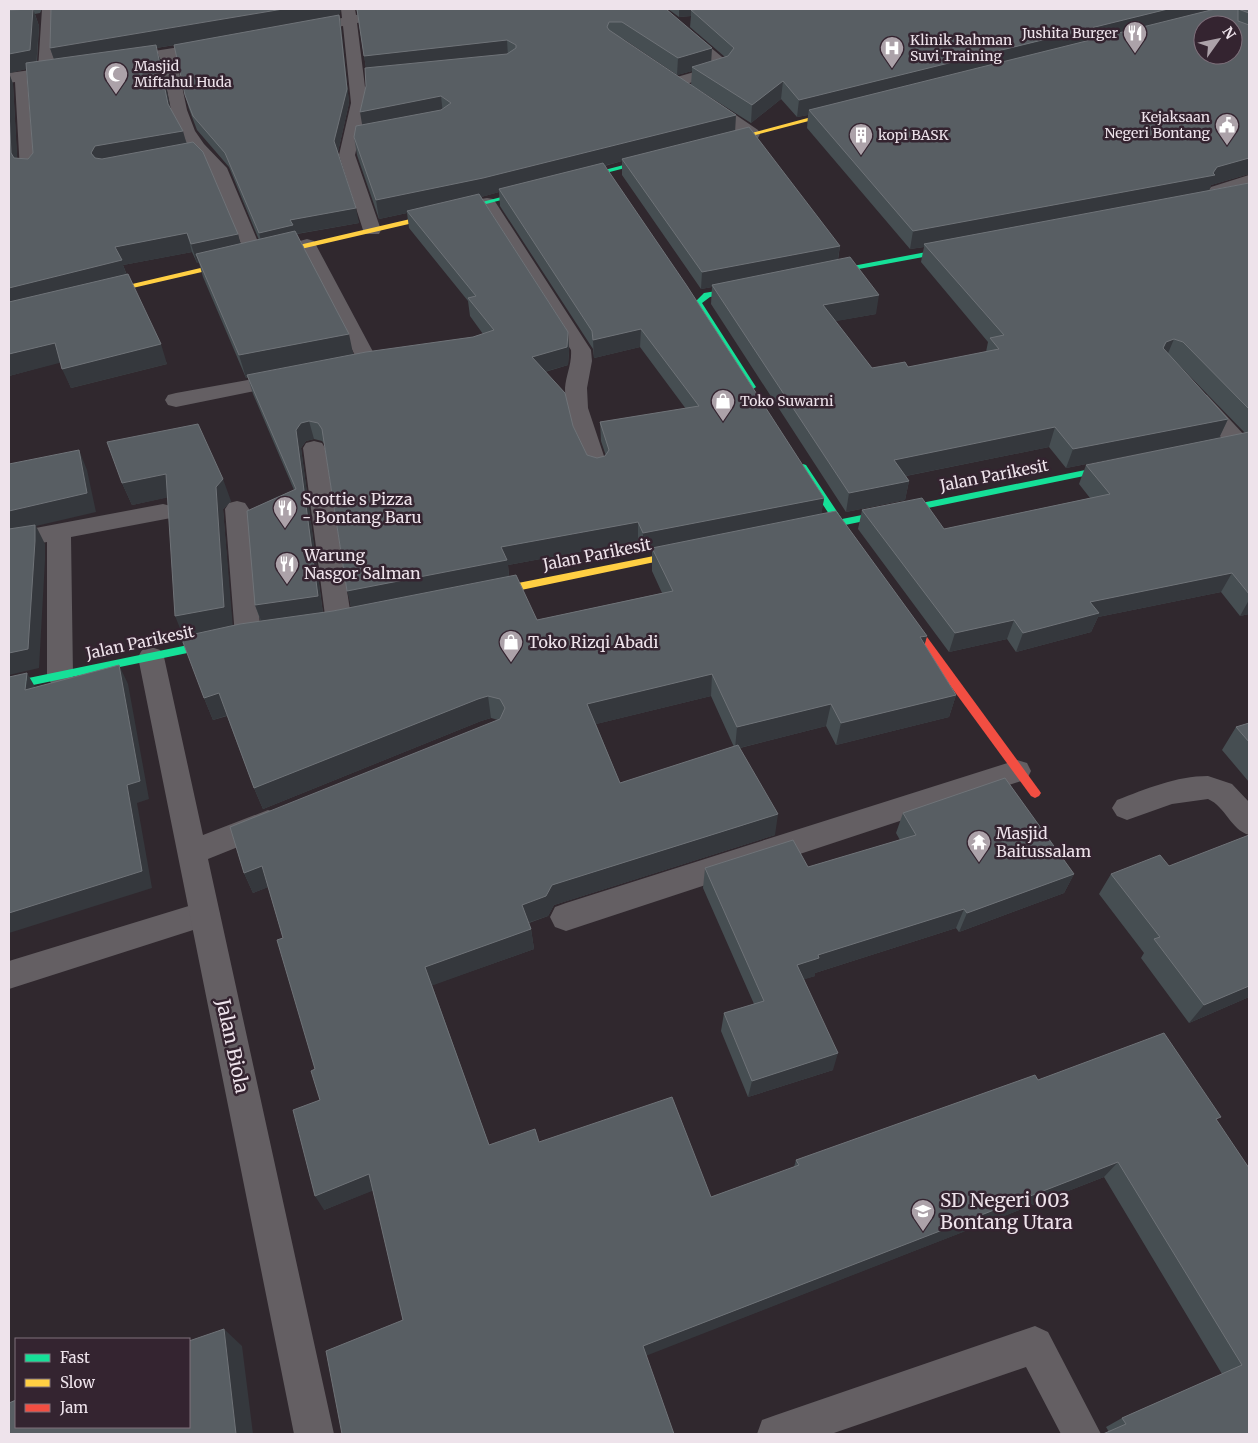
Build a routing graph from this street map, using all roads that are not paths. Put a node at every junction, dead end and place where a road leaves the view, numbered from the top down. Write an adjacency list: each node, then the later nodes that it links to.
1 (412, 9): 4 (street)
2 (656, 9): 7 (street)
3 (49, 14): 5 (street); 14 (street)
4 (349, 15): 8 (street); 17 (street)
5 (33, 20)
6 (692, 21): 7 (street)
7 (674, 24): 18 (street)
8 (291, 32)
9 (223, 44): 10 (street)
10 (168, 54): 11 (street); 24 (street)
11 (109, 63)
12 (82, 67): 14 (street)
13 (661, 72): 18 (street)
14 (46, 73): 15 (street)
15 (15, 77): 27 (street)
16 (376, 78): 17 (street)
17 (358, 80): 22 (street)
18 (676, 82): 20 (street)
19 (857, 107): 20 (street)
20 (752, 134): 23 (street)
21 (368, 135): 22 (street)
22 (349, 139): 33 (street)
23 (704, 146)
24 (201, 153): 25 (street); 36 (street)
25 (182, 156)
26 (666, 156): 28 (street)
27 (29, 171)
28 (608, 172): 30 (street); 32 (street)
29 (1249, 187): 31 (street)
30 (620, 188)
31 (1213, 196)
32 (487, 203): 33 (street); 51 (street)
33 (372, 230): 34 (street)
34 (307, 244): 36 (street); 42 (street)
35 (968, 246): 37 (street)
36 (255, 256): 40 (street)
37 (813, 275)
38 (687, 286): 41 (street)
39 (755, 286): 41 (street)
40 (84, 297)
41 (698, 303): 46 (street)
42 (369, 364)
43 (311, 374): 45 (street)
44 (1187, 387): 47 (street)
45 (176, 400)
46 (760, 400)
47 (1239, 443)
48 (314, 448): 62 (street)
49 (797, 457): 54 (street)
50 (1131, 464): 54 (street, Jalan Parikesit)
51 (597, 468)
52 (237, 509): 63 (street)
53 (163, 512): 56 (street)
54 (838, 522): 55 (street, Jalan Parikesit); 58 (street)
55 (799, 530)
56 (59, 531): 57 (street); 65 (street)
57 (9, 541)
58 (855, 546)
59 (701, 550): 60 (street, Jalan Parikesit)
60 (476, 595)
61 (896, 602): 67 (street)
62 (339, 623)
63 (253, 636): 64 (street, Jalan Parikesit)
64 (151, 657): 65 (street, Jalan Parikesit); 71 (street, Jalan Biola)
65 (60, 676): 66 (street, Jalan Parikesit)
66 (9, 686)
67 (1026, 782): 73 (street)
68 (1127, 808): 70 (street)
69 (293, 812): 71 (street)
70 (1249, 823)
71 (193, 852): 72 (street, Jalan Biola)
72 (205, 914): 74 (lane); 75 (street, Jalan Biola)
73 (566, 917)
74 (9, 975)
75 (314, 1434)
76 (776, 1434): 77 (lane)
77 (1082, 1434)

